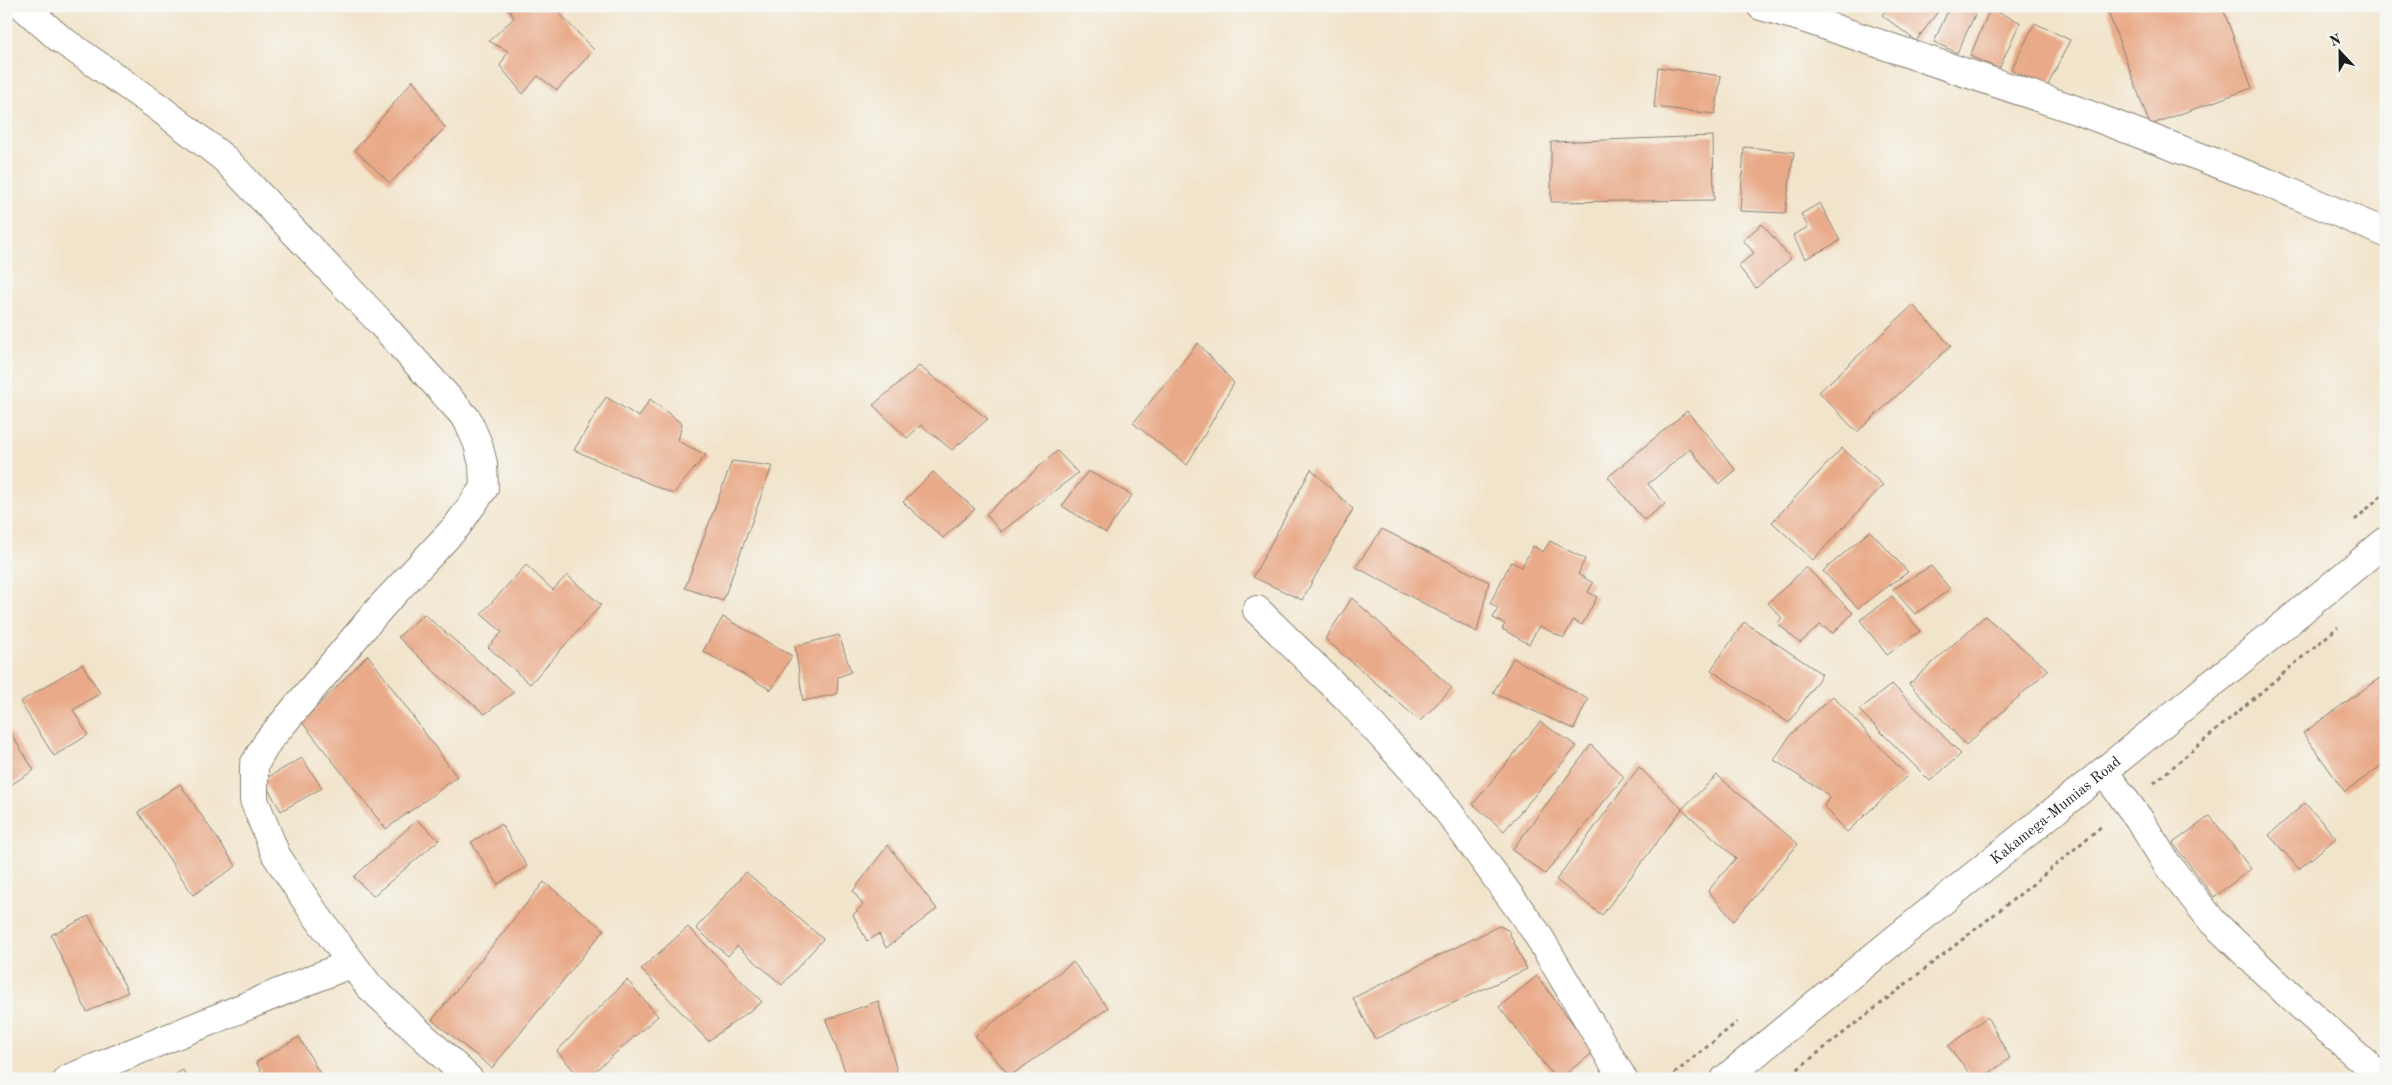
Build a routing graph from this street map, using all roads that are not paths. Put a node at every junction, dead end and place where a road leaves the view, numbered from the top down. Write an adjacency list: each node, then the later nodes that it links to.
1 (23, 6): 7 (main road)
2 (1761, 6): 3 (main road)
3 (2386, 234)
4 (2386, 541): 6 (main road, Kakamega-Mumias Road)
5 (1257, 610): 10 (main road)
6 (2104, 772): 11 (main road, Kakamega-Mumias Road); 12 (main road)
7 (352, 964): 8 (main road); 9 (main road)
8 (68, 1079)
9 (469, 1079)
10 (1623, 1079)
11 (1726, 1079)
12 (2383, 1079)

